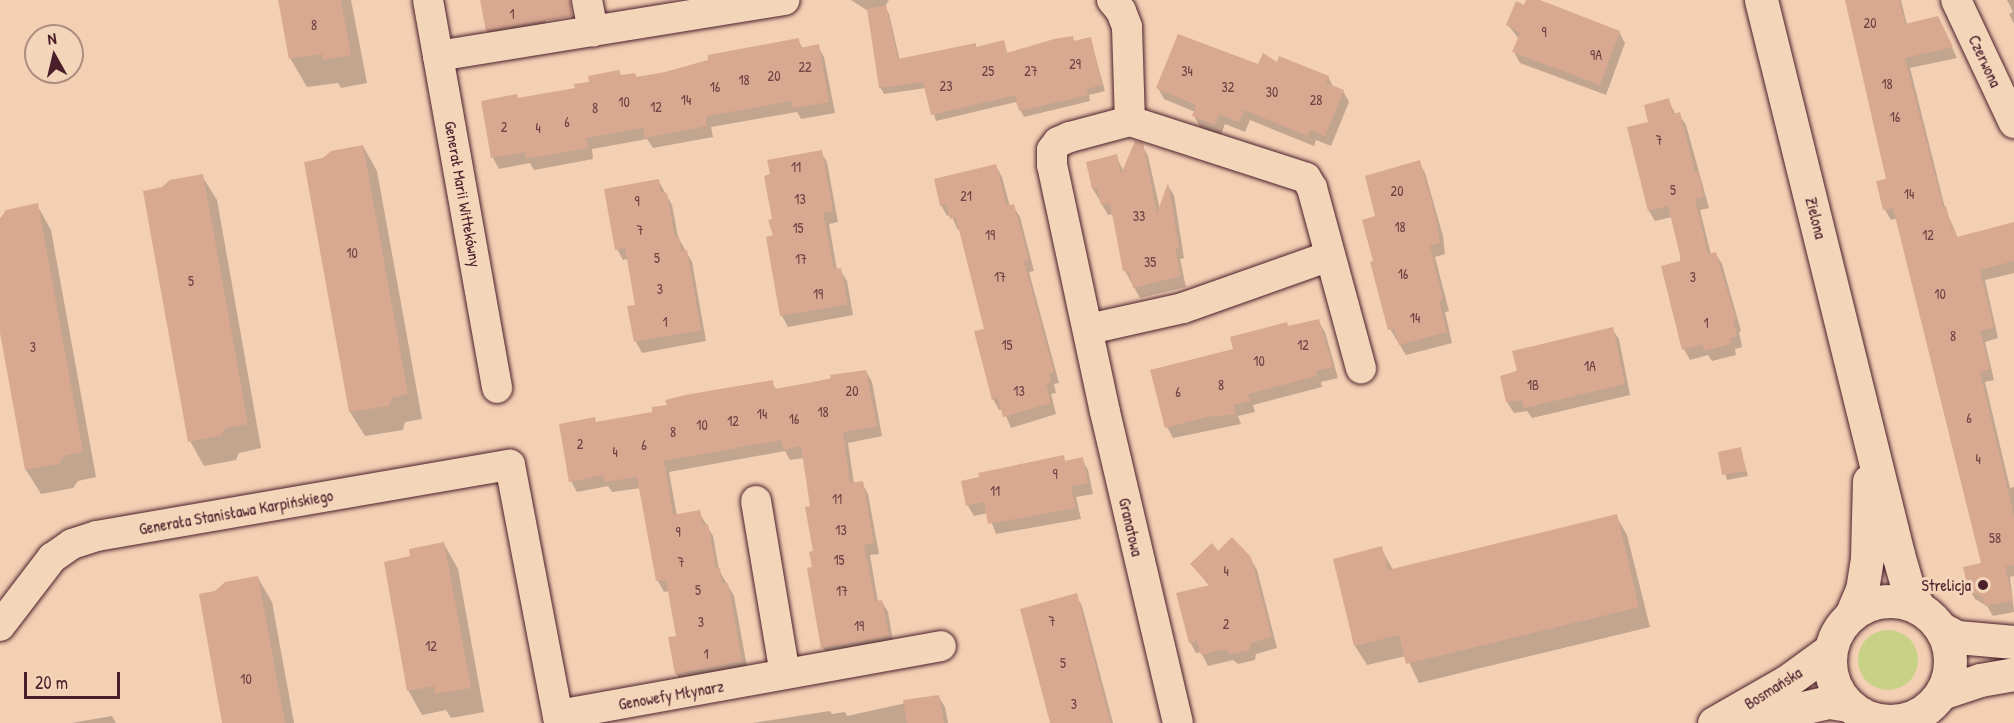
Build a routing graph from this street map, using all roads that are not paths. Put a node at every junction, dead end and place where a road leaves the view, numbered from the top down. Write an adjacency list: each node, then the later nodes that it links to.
1 (428, 0): 8 (street, Generał Marii Wittekówny)
2 (587, 0): 7 (street)
3 (784, 0): 7 (street)
4 (1112, 0): 9 (street)
5 (1761, 0): 15 (street, Zielona)
6 (1956, 0): 10 (street, Czerwona)
7 (593, 31): 8 (street)
8 (438, 56): 14 (street, Generał Marii Wittekówny)
9 (1130, 121): 11 (street); 12 (street, Granatowa)
10 (2014, 123)
11 (1330, 256): 12 (street); 13 (street)
12 (1089, 329): 29 (street, Granatowa)
13 (1361, 368)
14 (497, 388)
15 (1870, 437): 17 (street, Zielona); 18 (street, Zielona)
16 (756, 501): 24 (street)
17 (1918, 607): 18 (street); 20 (street)
18 (1852, 613): 23 (street)
19 (0, 626): 28 (street, Generała Stanisława Karpińskiego)
20 (1942, 629): 21 (street); 26 (street)
21 (2014, 642)
22 (941, 646): 24 (street, Genowefy Młynarz)
23 (1830, 651): 27 (street); 30 (street, Bosmańska)
24 (785, 674): 28 (street, Genowefy Młynarz)
25 (2014, 674): 26 (street)
26 (1941, 693): 27 (street)
27 (1848, 705): 31 (street, Bosmańska)
28 (558, 719)
29 (1178, 723)
30 (1714, 723)
31 (1737, 723)

